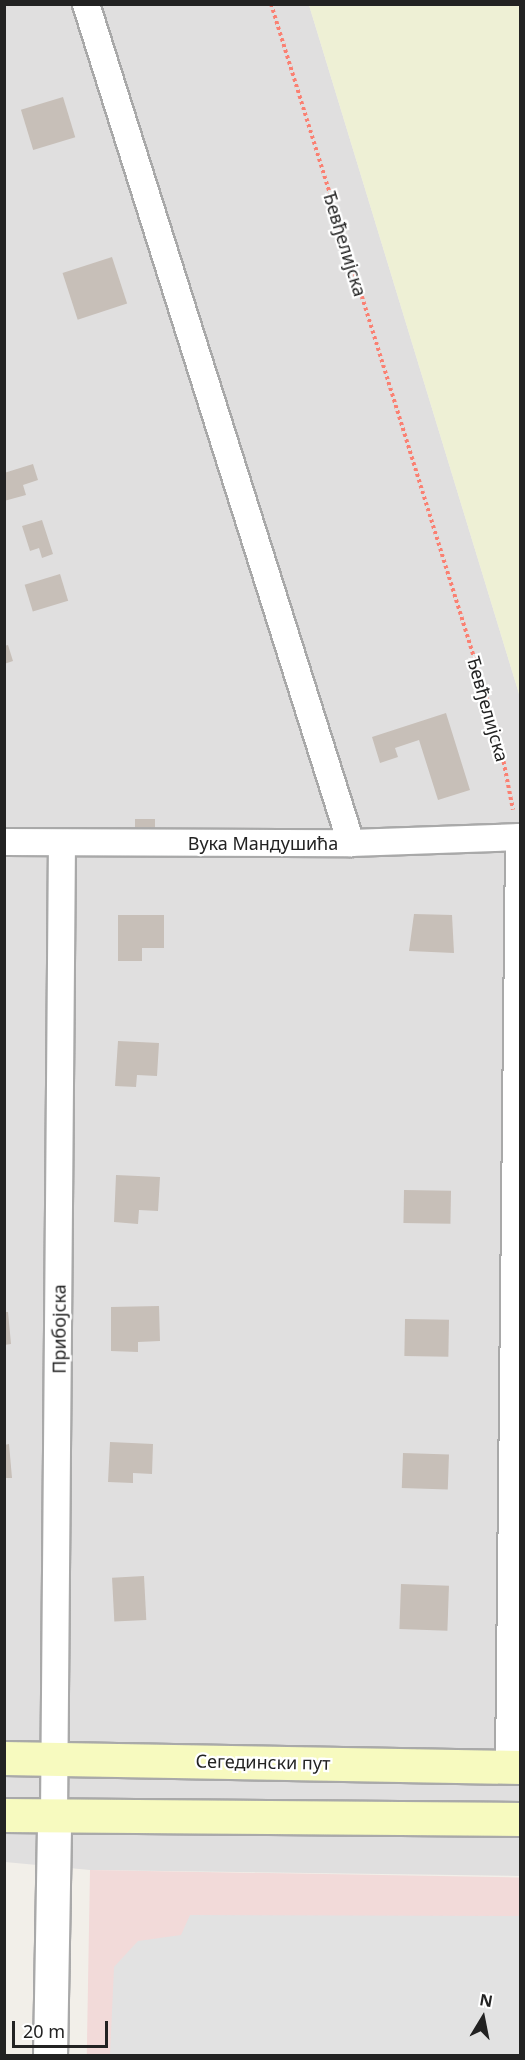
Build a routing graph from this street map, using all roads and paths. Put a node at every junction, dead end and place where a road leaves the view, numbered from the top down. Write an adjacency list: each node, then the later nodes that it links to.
1 (86, 4): 6 (street)
2 (271, 4): 3 (path, Ђевђелијска)
3 (520, 837): 6 (street, Вука Мандушића); 9 (street)
4 (4, 842): 5 (street, Вука Мандушића)
5 (62, 843): 6 (street, Вука Мандушића); 8 (street, Прибојска)
6 (351, 843)
7 (4, 1758): 8 (main road, Сегедински пут)
8 (55, 1758): 9 (main road, Сегедински пут); 11 (street, Прибојска)
9 (515, 1766)
10 (4, 1815): 11 (main road)
11 (54, 1816): 12 (main road); 13 (street)
12 (520, 1820)
13 (50, 2055)

